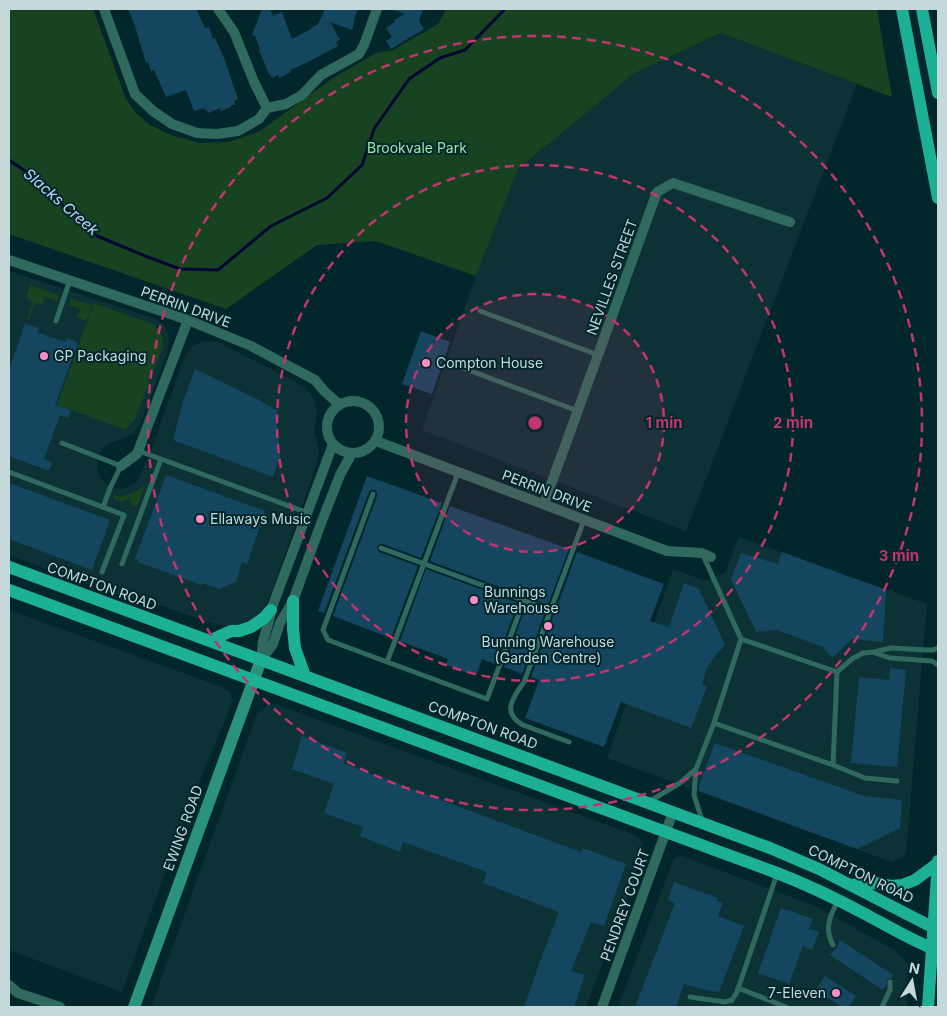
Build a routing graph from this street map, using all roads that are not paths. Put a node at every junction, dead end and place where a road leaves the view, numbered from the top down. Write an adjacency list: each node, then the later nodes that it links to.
1 (104, 9): 7 (street)
2 (218, 9): 7 (street)
3 (377, 9): 7 (street)
4 (902, 9): 8 (main road)
5 (922, 9): 6 (main road)
6 (938, 82)
7 (266, 108)
8 (938, 198)
9 (790, 222): 15 (street, NEVILLES STREET)
10 (9, 260): 11 (street, PERRIN DRIVE)
11 (70, 280): 13 (street, PERRIN DRIVE); 14 (lane)
12 (480, 311): 15 (lane)
13 (188, 320): 17 (street, PERRIN DRIVE); 22 (street)
14 (56, 321)
15 (598, 355): 18 (street, NEVILLES STREET)
16 (463, 368): 18 (lane)
17 (340, 405): 19 (street); 21 (street)
18 (578, 411): 29 (street, NEVILLES STREET)
19 (376, 441): 23 (street); 27 (street, PERRIN DRIVE)
20 (62, 443): 25 (lane)
21 (333, 444): 23 (street); 31 (street, EWING ROAD)
22 (139, 451): 24 (lane); 25 (street)
23 (352, 453): 41 (street, EWING ROAD)
24 (161, 459): 31 (lane); 35 (lane)
25 (121, 466): 30 (lane)
26 (9, 472): 30 (lane)
27 (458, 472): 29 (street, PERRIN DRIVE); 36 (lane)
28 (373, 494): 49 (lane)
29 (544, 504): 32 (street, PERRIN DRIVE)
30 (103, 507): 38 (lane)
31 (308, 513): 42 (street, EWING ROAD)
32 (584, 520): 34 (street, PERRIN DRIVE); 43 (lane)
33 (381, 548): 36 (lane)
34 (706, 555): 44 (lane)
35 (122, 564)
36 (424, 564): 40 (lane); 49 (lane)
37 (9, 567): 45 (main road, COMPTON ROAD)
38 (102, 572)
39 (9, 590): 53 (main road)
40 (524, 600): 43 (lane); 49 (lane)
41 (293, 602): 48 (street, EWING ROAD); 52 (main road)
42 (271, 610): 45 (main road); 48 (street, EWING ROAD)
43 (550, 610): 55 (lane)
44 (741, 639): 51 (lane); 54 (lane)
45 (210, 641): 48 (main road, COMPTON ROAD)
46 (938, 648): 47 (lane)
47 (874, 652): 50 (lane); 51 (lane)
48 (261, 660): 52 (main road, COMPTON ROAD); 53 (main road, EWING ROAD)
49 (387, 662)
50 (938, 665)
51 (837, 672): 56 (lane)
52 (305, 676): 59 (main road, COMPTON ROAD)
53 (254, 679): 62 (main road); 75 (main road, EWING ROAD)
54 (714, 723): 56 (lane); 57 (lane)
55 (569, 742)
56 (833, 765): 58 (lane)
57 (696, 769): 59 (lane); 61 (lane)
58 (897, 781)
59 (647, 802): 60 (main road, COMPTON ROAD)
60 (673, 812): 61 (main road, COMPTON ROAD); 62 (street, PENDREY COURT)
61 (703, 823): 65 (main road, COMPTON ROAD)
62 (666, 831): 64 (main road); 76 (street, PENDREY COURT)
63 (938, 862): 65 (main road); 67 (main road)
64 (777, 873): 66 (main road); 72 (lane)
65 (851, 886): 67 (main road, COMPTON ROAD)
66 (838, 900): 68 (lane); 69 (main road)
67 (936, 928): 69 (main road)
68 (833, 945)
69 (935, 950): 79 (main road)
70 (890, 982): 78 (lane)
71 (9, 985): 74 (street)
72 (738, 988): 73 (lane); 77 (lane)
73 (690, 997)
74 (60, 1007)
75 (134, 1007)
76 (602, 1007)
77 (786, 1007)
78 (882, 1007)
79 (928, 1007)

